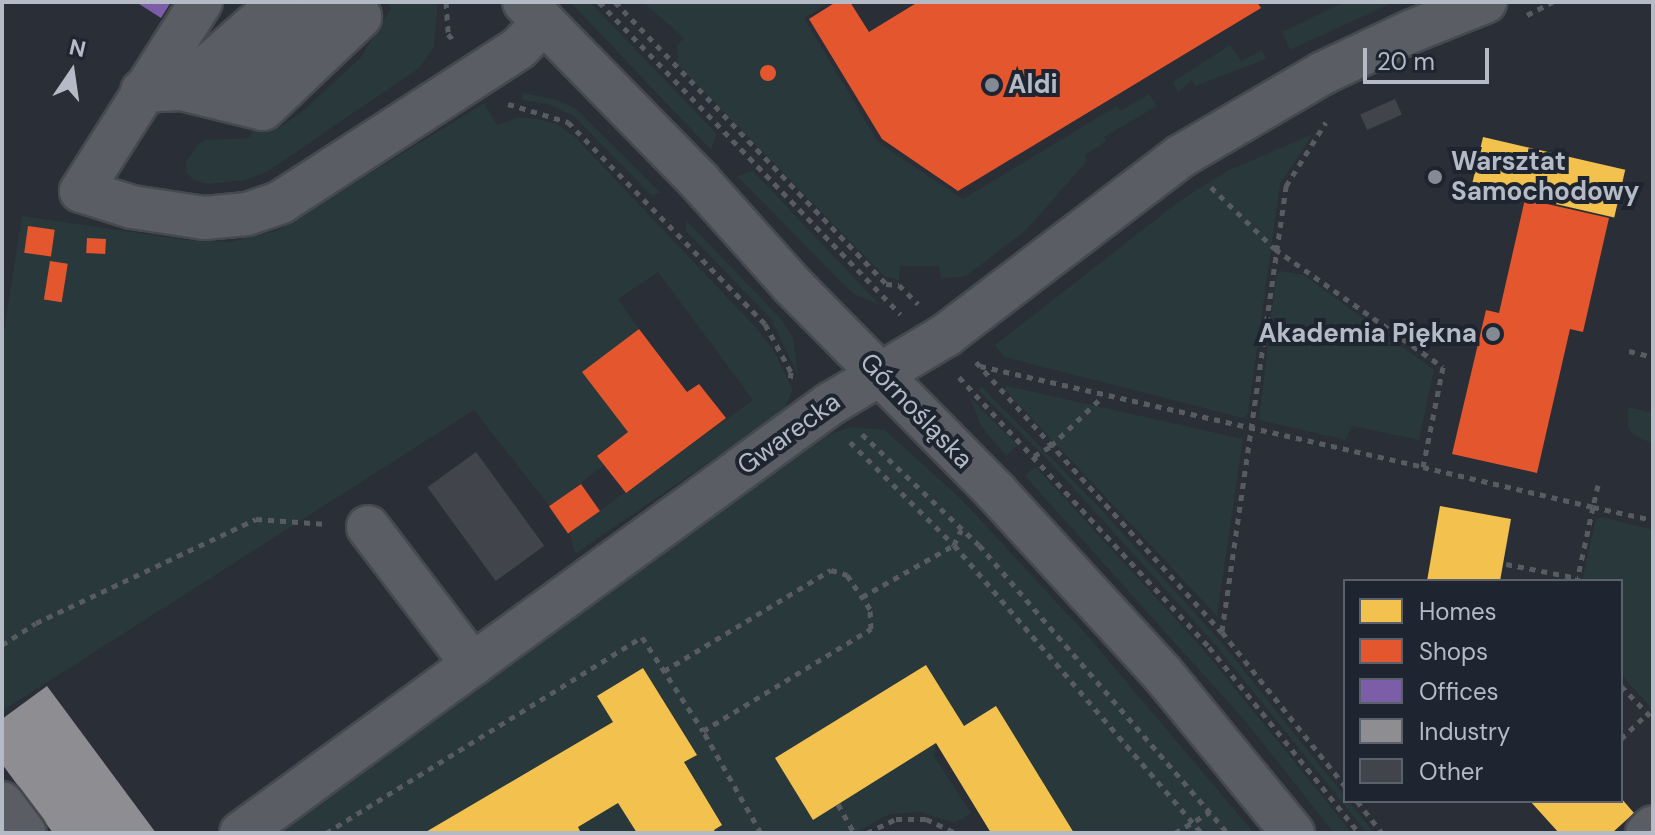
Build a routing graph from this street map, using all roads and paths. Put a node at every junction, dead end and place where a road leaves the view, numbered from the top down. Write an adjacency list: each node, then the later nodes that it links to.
1 (201, 2): 11 (street)
2 (291, 2): 11 (street)
3 (336, 2): 12 (street)
4 (351, 2): 12 (street)
5 (599, 2): 19 (path)
6 (615, 2): 19 (path)
7 (1485, 2): 10 (street, Gwarecka)
8 (1495, 2): 15 (street)
9 (534, 12): 11 (street); 23 (street, Górnośląska)
10 (1323, 73): 15 (street, Gwarecka); 17 (street)
11 (162, 90): 12 (street)
12 (224, 99)
13 (510, 107): 25 (path)
14 (1326, 122): 18 (path)
15 (1227, 126): 17 (street, Gwarecka)
16 (1206, 184): 18 (path)
17 (1075, 238): 19 (street, Gwarecka)
18 (1275, 249): 26 (path); 30 (path)
19 (938, 340): 22 (path); 23 (street, Gwarecka); 29 (path)
20 (1629, 351): 21 (path)
21 (1653, 357)
22 (979, 365): 24 (path); 28 (path)
23 (880, 374): 25 (street, Gwarecka); 66 (street, Górnośląska)
24 (1104, 395): 26 (path); 28 (path)
25 (830, 404): 35 (path); 42 (street, Gwarecka)
26 (1250, 430): 30 (path); 40 (path)
27 (849, 441): 36 (path)
28 (1051, 446): 29 (path); 40 (path)
29 (1034, 456): 67 (path)
30 (1423, 467): 32 (path)
31 (1598, 485): 32 (path)
32 (1593, 507): 33 (path); 38 (path)
33 (1653, 520)
34 (368, 527): 41 (path); 42 (street)
35 (961, 530): 36 (path); 53 (path)
36 (954, 545): 39 (path); 54 (path)
37 (1506, 564): 38 (path)
38 (1578, 579)
39 (862, 597): 43 (path); 47 (path)
40 (1222, 632): 49 (path)
41 (2, 645)
42 (473, 665): 57 (street, Gwarecka)
43 (664, 671): 47 (path); 58 (path)
44 (1623, 688): 45 (path)
45 (1646, 715): 46 (path); 48 (path)
46 (1653, 719)
47 (703, 731): 59 (path)
48 (1623, 737)
49 (1343, 783)
50 (2, 803): 56 (street)
51 (1359, 803): 68 (path)
52 (838, 804): 60 (path)
53 (1210, 812): 54 (path); 65 (path)
54 (1193, 822): 63 (path); 64 (path)
55 (1653, 827): 69 (street)
56 (25, 833)
57 (241, 833)
58 (326, 833)
59 (761, 833)
60 (854, 833)
61 (867, 833): 62 (path)
62 (956, 833)
63 (1175, 833)
64 (1202, 833)
65 (1228, 833)
66 (1293, 833)
67 (1359, 833)
68 (1382, 833)
69 (1647, 833)

